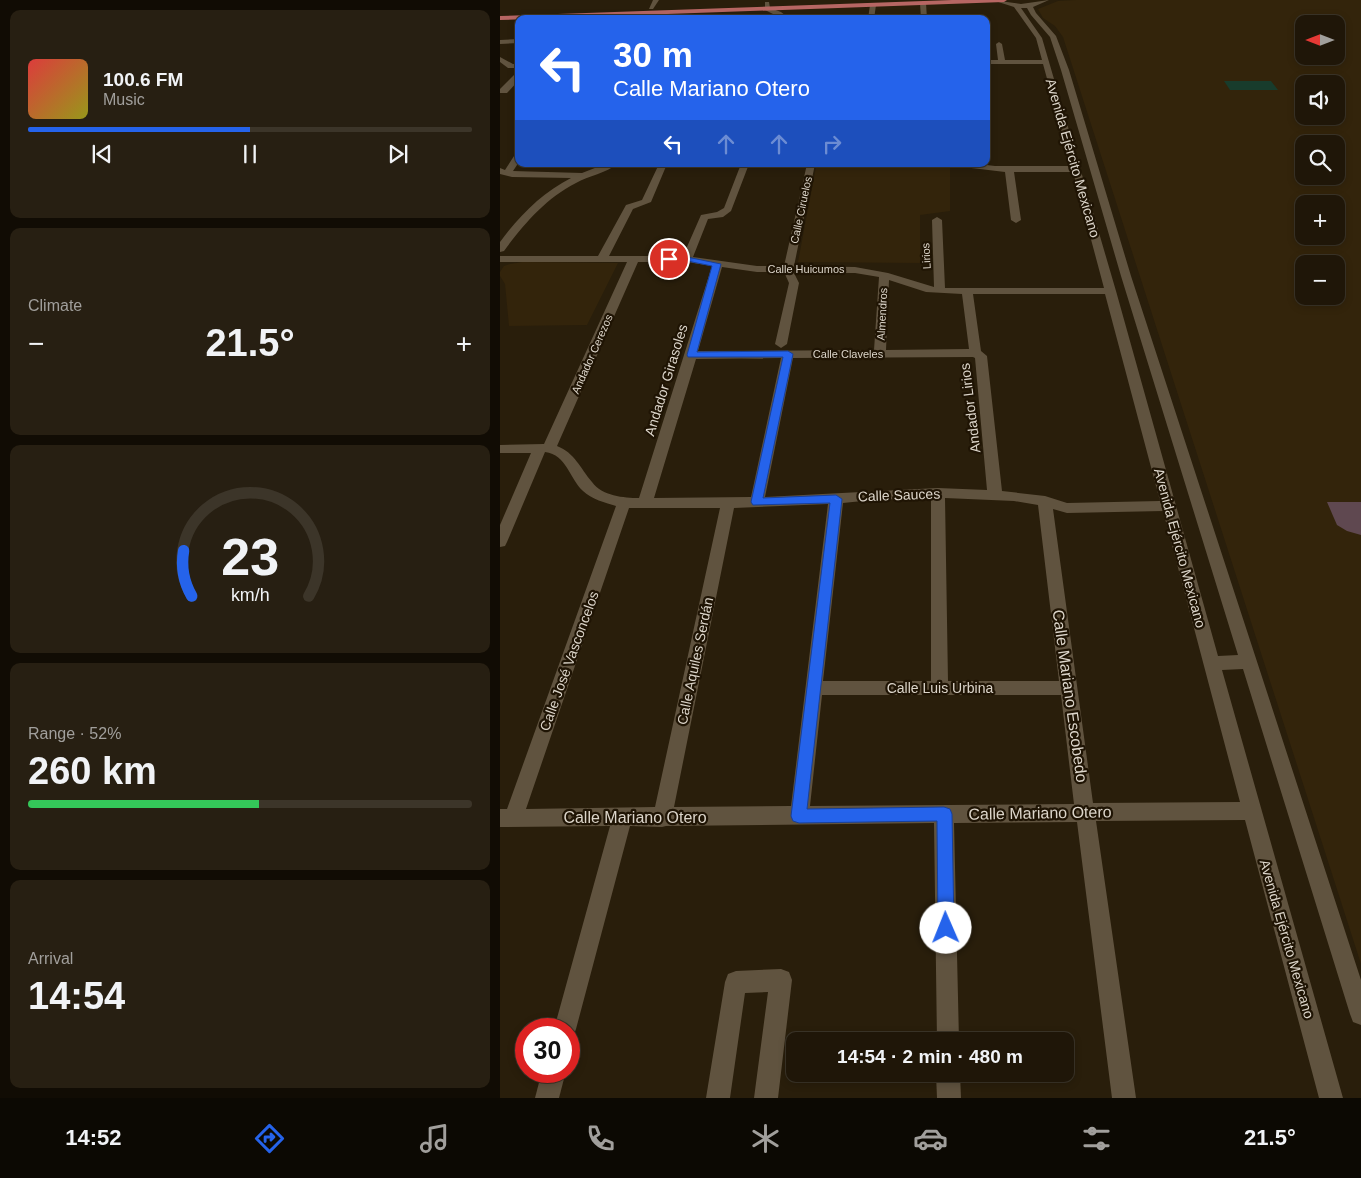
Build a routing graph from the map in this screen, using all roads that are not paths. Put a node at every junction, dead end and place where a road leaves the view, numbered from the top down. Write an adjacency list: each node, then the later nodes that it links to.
1 (656, 0): 10 (street)
2 (861, 0): 9 (main road)
3 (995, 0): 6 (main road); 7 (main road); 7 (street)
4 (1046, 0): 7 (street)
5 (894, 2): 6 (main road); 8 (main road)
6 (923, 3): 17 (street)
7 (1017, 3): 20 (street, Avenida Ejército Mexicano)
8 (873, 5): 9 (main road); 16 (street)
9 (767, 6): 10 (main road); 12 (main road); 15 (street)
10 (651, 8): 11 (main road)
11 (500, 13)
12 (660, 13): 13 (main road); 14 (street)
13 (596, 15)
14 (658, 15)
15 (782, 15)
16 (872, 15)
17 (924, 15)
18 (500, 18): 19 (main road)
19 (515, 18)
20 (1043, 37): 27 (street, Avenida Ejército Mexicano); 34 (street, Avenida Ejército Mexicano)
21 (515, 41): 22 (street)
22 (500, 42)
23 (999, 44): 26 (street)
24 (500, 59): 28 (street)
25 (990, 62): 26 (street)
26 (1002, 62): 27 (street)
27 (1046, 62): 33 (street, Avenida Ejército Mexicano)
28 (508, 63): 29 (street); 30 (street)
29 (515, 66)
30 (500, 68)
31 (515, 79): 32 (street)
32 (500, 91)
33 (1059, 109): 34 (street); 42 (street, Avenida Ejército Mexicano)
34 (1076, 109): 48 (street, Avenida Ejército Mexicano)
35 (515, 159): 43 (street)
36 (605, 167): 44 (street)
37 (662, 167): 51 (street)
38 (744, 167): 53 (street)
39 (810, 167): 55 (street, Calle Ciruelos)
40 (990, 167): 41 (street)
41 (1009, 169): 42 (street); 46 (street)
42 (1076, 169): 47 (street, Avenida Ejército Mexicano)
43 (503, 172): 44 (street)
44 (583, 175): 49 (street)
45 (937, 220): 57 (street, Lirios)
46 (1016, 220)
47 (1091, 220): 48 (street); 59 (street, Avenida Ejército Mexicano)
48 (1109, 220): 65 (street, Avenida Ejército Mexicano)
49 (500, 249)
50 (500, 258): 51 (street, Calle Huicumos)
51 (602, 259): 52 (street, Calle Huicumos)
52 (634, 259): 53 (street, Calle Huicumos); 66 (street, Andador Cerezos)
53 (687, 259): 54 (street, Calle Huicumos)
54 (717, 264): 55 (street, Calle Huicumos); 63 (street, Andador Girasoles)
55 (788, 270): 56 (street, Calle Huicumos); 60 (street, Calle Ciruelos)
56 (884, 275): 57 (street, Calle Huicumos); 62 (street, Almendros)
57 (940, 291): 58 (street, Calle Huicumos)
58 (967, 291): 59 (street, Calle Huicumos); 61 (street, Andador Lirios)
59 (1111, 291): 64 (street, Avenida Ejército Mexicano)
60 (785, 349): 62 (street, Calle Claveles); 63 (street, Calle Claveles); 71 (street, Calle Ciruelos)
61 (975, 353): 62 (street, Calle Claveles); 69 (street, Andador Lirios)
62 (880, 354)
63 (691, 355): 74 (street, Andador Girasoles)
64 (1133, 374): 65 (street); 76 (street, Avenida Ejército Mexicano)
65 (1157, 374): 78 (street, Avenida Ejército Mexicano)
66 (545, 448): 67 (street); 73 (street, Calle Sauces); 77 (street, Andador Cerezos)
67 (500, 449)
68 (938, 493): 69 (street, Calle Sauces); 70 (street, Calle Sauces); 81 (street)
69 (995, 495): 72 (street, Calle Sauces)
70 (836, 499): 71 (street, Calle Sauces); 80 (street)
71 (757, 502): 75 (street, Calle Sauces)
72 (1045, 502): 76 (street, Calle Sauces); 82 (street, Calle Mariano Escobedo)
73 (624, 503): 74 (street, Calle Sauces); 87 (street, Calle José Vasconcelos)
74 (644, 503): 75 (street, Calle Sauces)
75 (728, 503): 89 (street, Calle Aquiles Serdán)
76 (1168, 506): 79 (street, Avenida Ejército Mexicano)
77 (500, 542)
78 (1248, 662): 79 (street); 90 (street, Avenida Ejército Mexicano)
79 (1211, 663): 83 (street, Avenida Ejército Mexicano)
80 (814, 688): 81 (street, Calle Luis Urbina); 86 (street)
81 (940, 688): 82 (street, Calle Luis Urbina)
82 (1067, 688): 84 (street, Calle Mariano Escobedo)
83 (1251, 810): 84 (street, Calle Mariano Otero); 100 (street, Avenida Ejército Mexicano)
84 (1086, 812): 85 (street, Calle Mariano Otero); 99 (street, Calle Mariano Escobedo)
85 (944, 814): 86 (street, Calle Mariano Otero); 92 (street)
86 (799, 816): 89 (street, Calle Mariano Otero)
87 (506, 818): 88 (street, Calle Mariano Otero)
88 (622, 818): 89 (street, Calle Mariano Otero); 91 (street)
89 (662, 818)
90 (1361, 1014)
91 (568, 1018)
92 (948, 1032)
93 (948, 1082): 98 (street)
94 (551, 1083): 95 (street)
95 (547, 1098)
96 (718, 1098): 97 (street)
97 (766, 1098)
98 (949, 1098)
99 (1124, 1098)
100 (1331, 1098)

